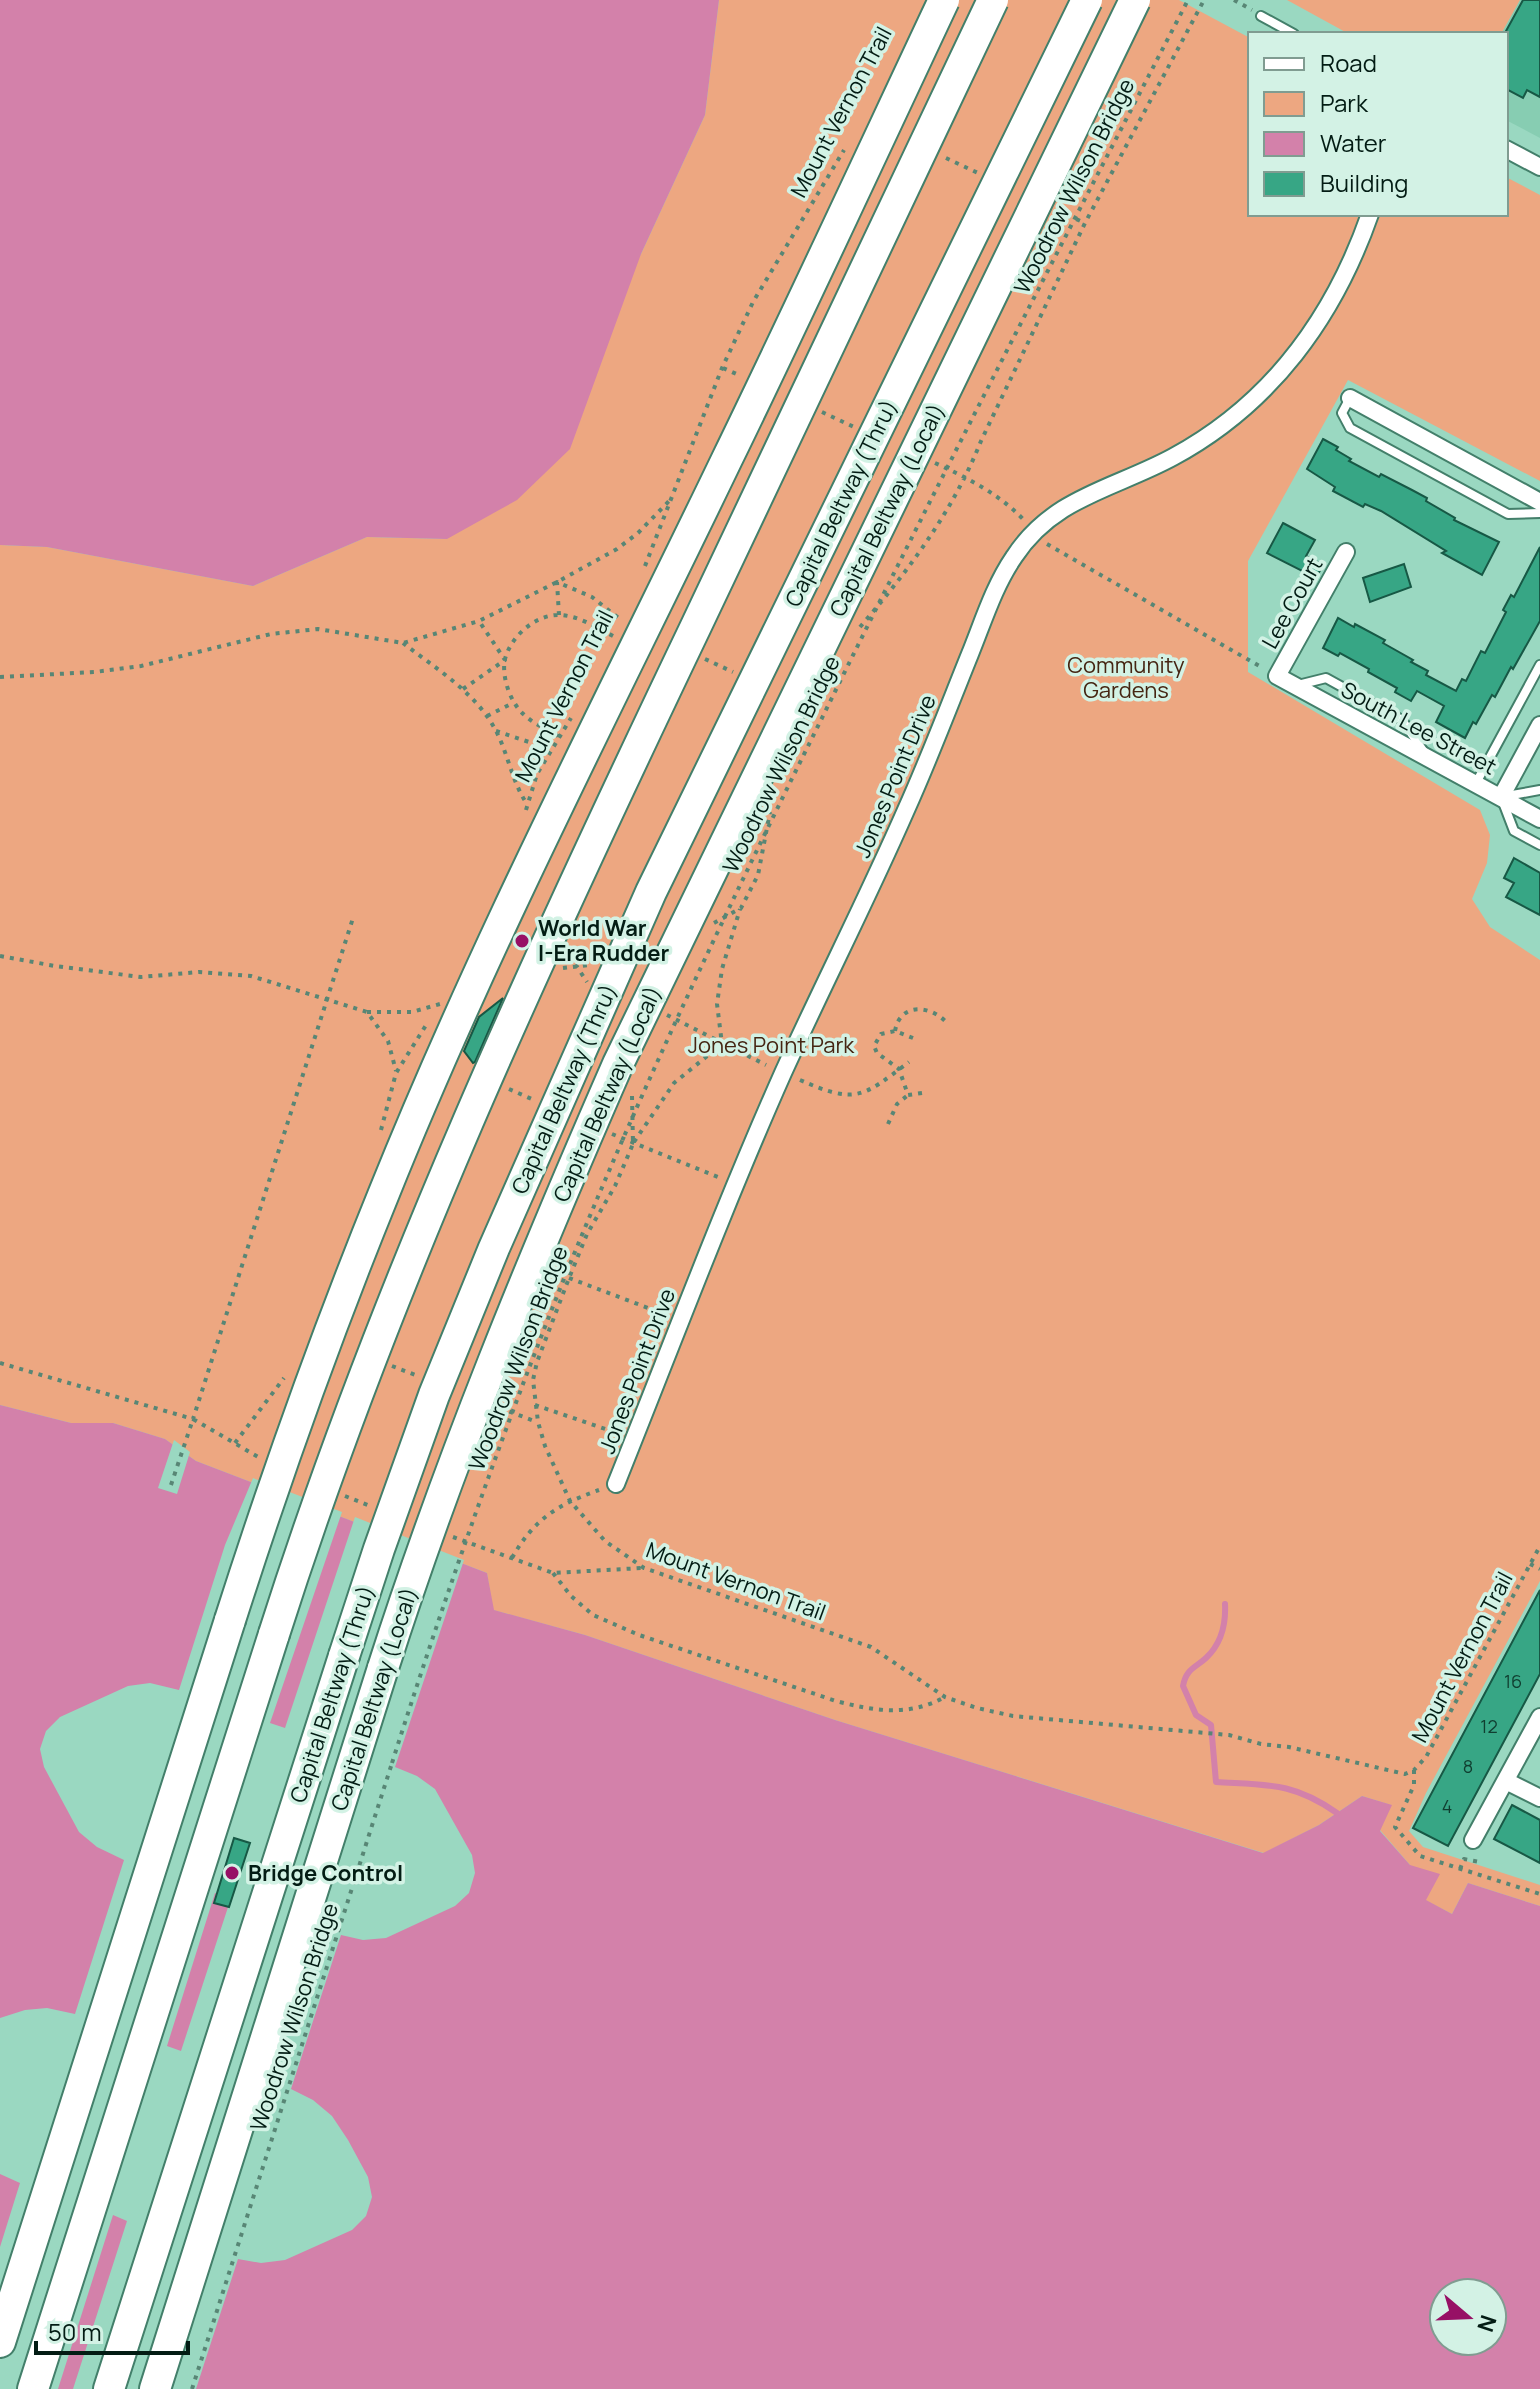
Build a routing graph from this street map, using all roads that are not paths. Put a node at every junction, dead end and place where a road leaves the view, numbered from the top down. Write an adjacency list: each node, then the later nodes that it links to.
1 (944, 0): 27 (highway, bridge)
2 (993, 0): 28 (highway, bridge)
3 (1087, 0): 29 (highway, Capital Beltway (Thru), bridge)
4 (1135, 0): 30 (highway, Capital Beltway (Local), bridge)
5 (1261, 16): 6 (lane)
6 (1290, 32)
7 (1508, 150): 8 (street)
8 (1540, 167)
9 (1369, 216): 22 (street, Jones Point Drive)
10 (1350, 398): 11 (street); 12 (lane)
11 (1540, 502)
12 (1540, 513)
13 (1346, 552): 15 (street, Lee Court)
14 (1540, 665): 17 (lane)
15 (1277, 676): 17 (street, South Lee Street)
16 (1540, 725): 19 (street)
17 (1476, 783): 19 (street, South Lee Street)
18 (1540, 790): 19 (lane)
19 (1501, 797): 20 (street, South Lee Street); 21 (lane)
20 (1540, 819)
21 (1540, 845)
22 (616, 1484)
23 (1540, 1717): 24 (street)
24 (1506, 1781): 25 (street); 26 (street)
25 (1540, 1798)
26 (1473, 1840)
27 (0, 2342)
28 (33, 2389)
29 (109, 2389)
30 (155, 2389)

